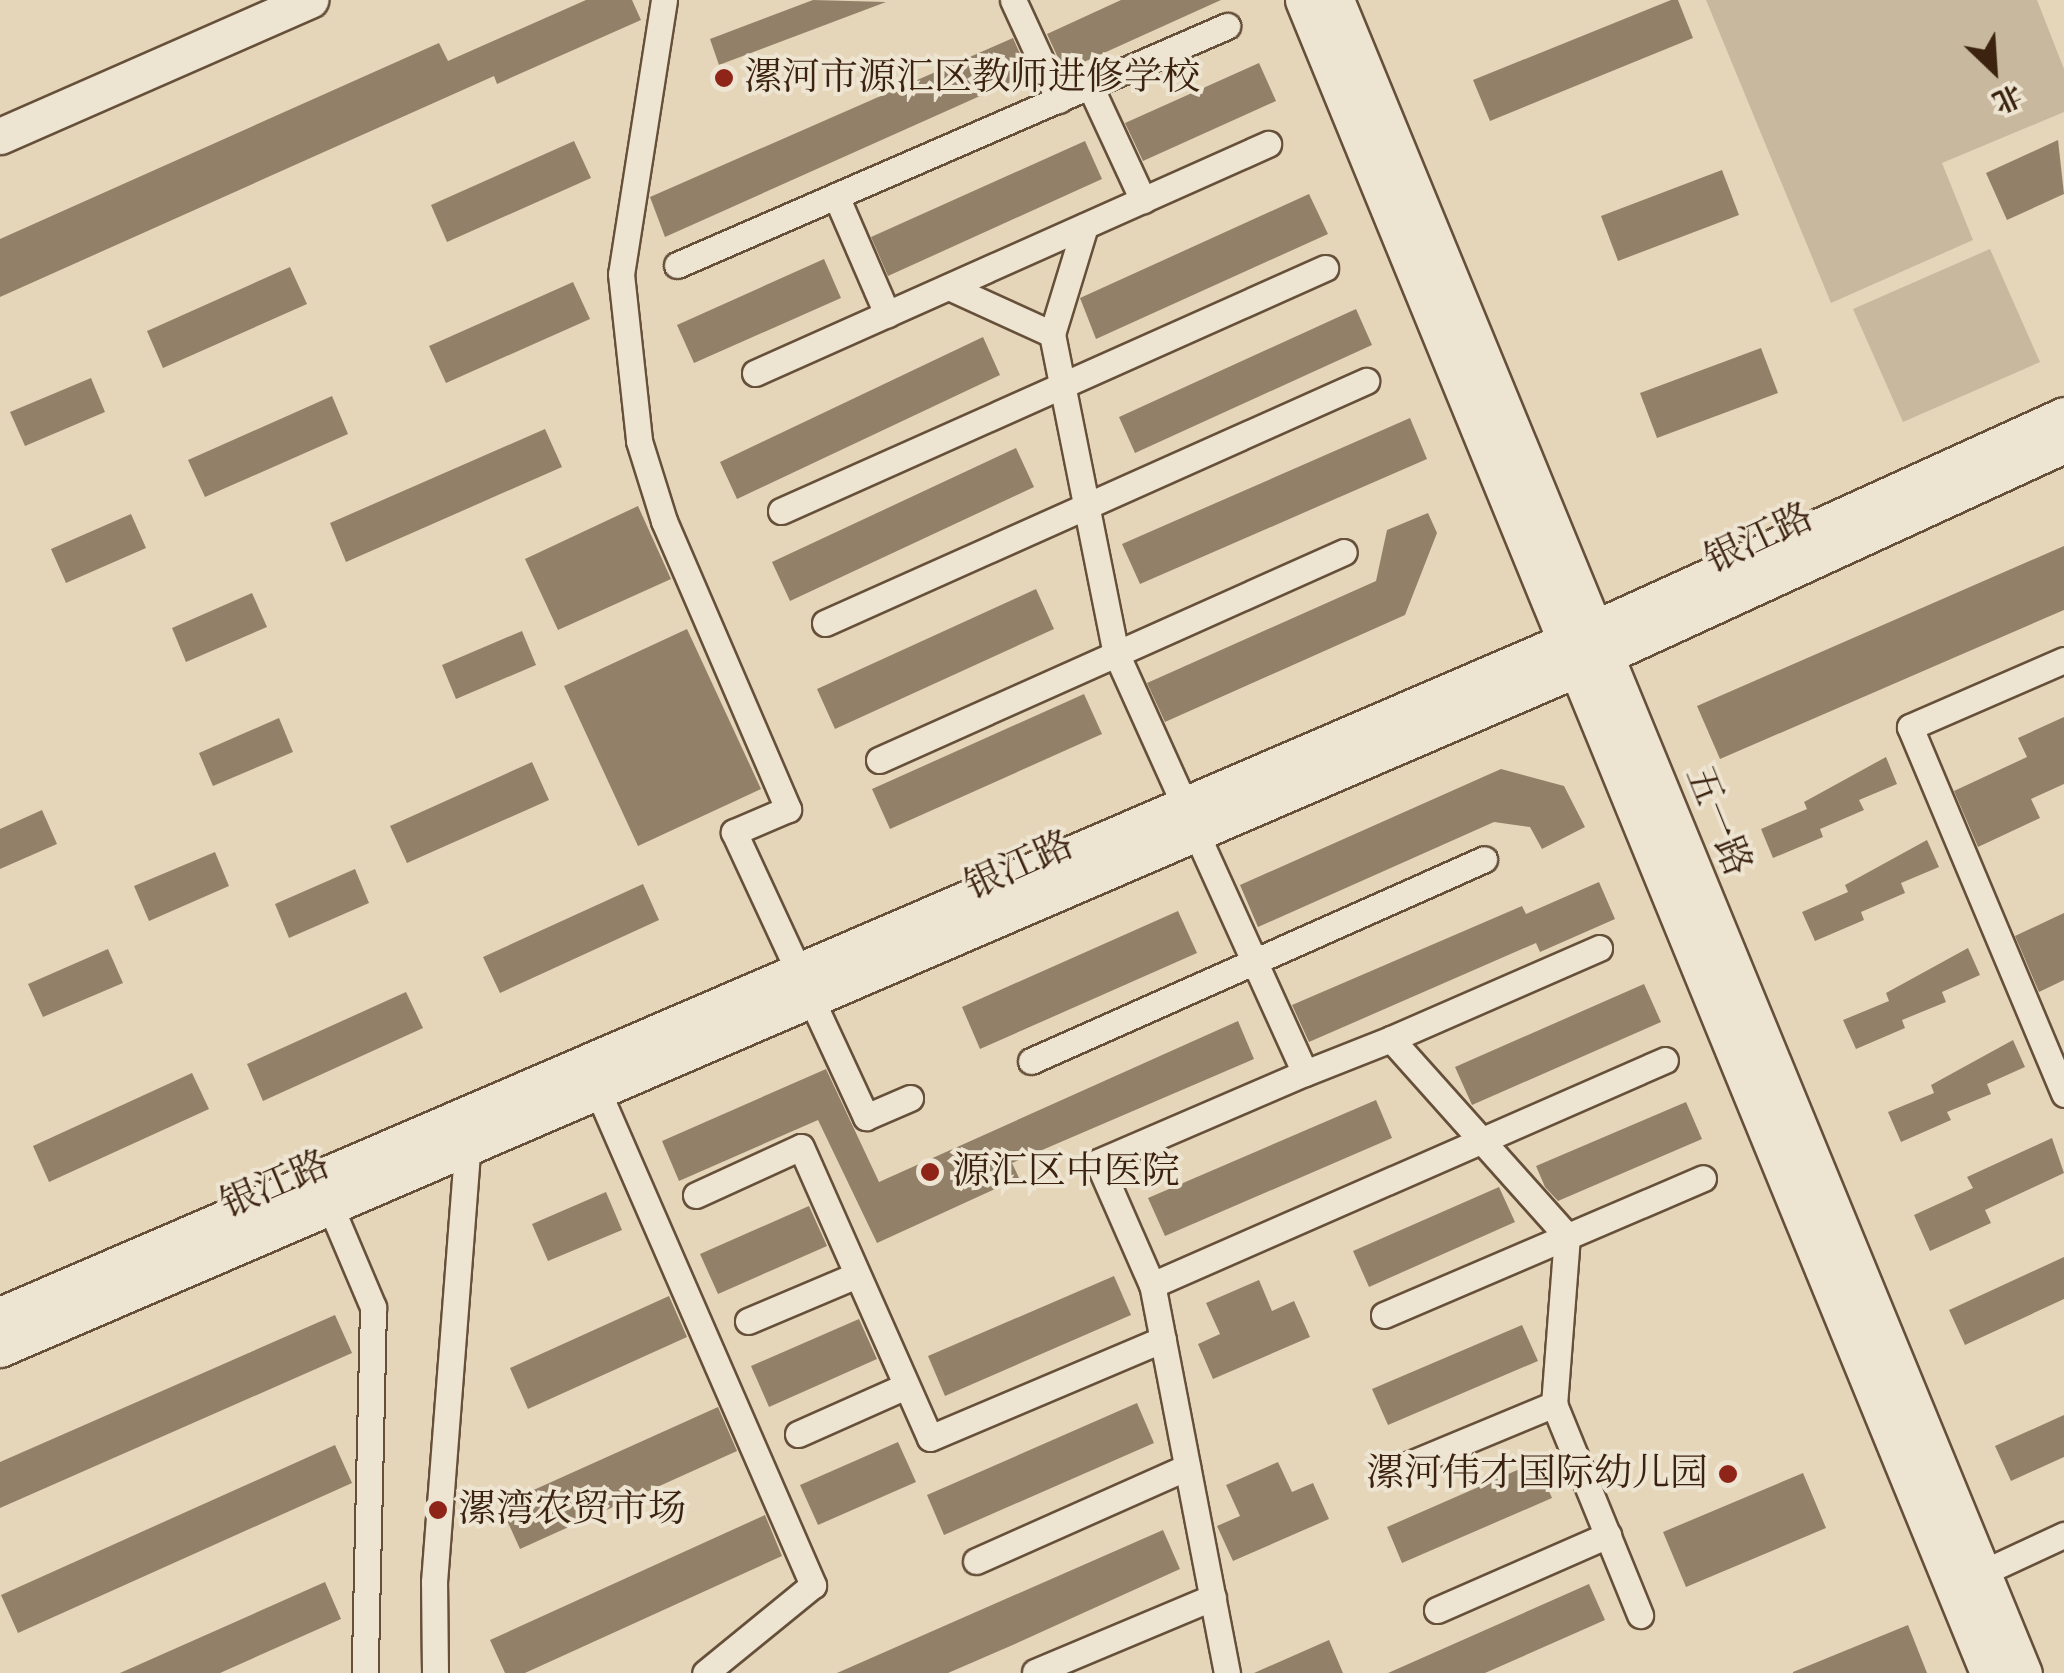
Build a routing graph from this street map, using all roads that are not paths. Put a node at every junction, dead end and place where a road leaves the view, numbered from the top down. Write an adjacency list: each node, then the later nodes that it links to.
1 (310, 0): 9 (street)
2 (664, 0): 36 (street)
3 (1013, 0): 8 (street)
4 (1303, 0): 28 (street, 五一路)
5 (1336, 0): 28 (street, 五一路)
6 (1226, 26): 7 (street)
7 (1090, 86): 8 (street); 12 (street)
8 (1059, 100): 11 (street)
9 (0, 136)
10 (1268, 144): 12 (street)
11 (836, 196): 14 (street); 17 (street)
12 (1143, 200): 13 (street)
13 (1085, 226): 16 (street); 18 (street)
14 (678, 265)
15 (1325, 268): 21 (street)
16 (948, 287): 17 (street); 18 (street)
17 (887, 314): 19 (street)
18 (1052, 334): 21 (street)
19 (756, 373)
20 (1366, 381): 24 (street)
21 (1060, 386): 24 (street); 25 (street)
22 (2064, 415): 28 (street, 银江路)
23 (2064, 445): 28 (street, 银江路)
24 (1083, 508): 27 (street); 29 (street)
25 (781, 511)
26 (1344, 552): 29 (street)
27 (825, 623)
28 (1584, 649): 32 (street, 银江路); 65 (street, 五一路)
29 (1116, 654): 31 (street); 32 (street)
30 (2064, 660): 42 (street)
31 (879, 760)
32 (1191, 821): 35 (street); 36 (street, 银江路)
33 (1484, 858): 35 (street)
34 (1599, 948): 37 (street)
35 (1254, 962): 39 (street); 40 (street)
36 (807, 988): 41 (street, 银江路); 43 (street)
37 (1391, 1039): 40 (street); 44 (street)
38 (1665, 1060): 44 (street)
39 (1031, 1062)
40 (1305, 1073): 51 (street)
41 (593, 1080): 45 (street, 银江路); 47 (street, 银江路); 72 (street)
42 (2064, 1094)
43 (910, 1098)
44 (1481, 1140): 49 (street); 51 (street)
45 (467, 1150): 47 (street, 银江路); 71 (street)
46 (1702, 1178): 49 (street)
47 (325, 1194): 52 (street, 银江路); 56 (street, 银江路); 70 (street)
48 (696, 1195): 50 (street)
49 (1568, 1236): 53 (street); 58 (street)
50 (857, 1274): 54 (street); 57 (street)
51 (1152, 1285): 55 (street)
52 (0, 1315)
53 (1384, 1315)
54 (748, 1322)
55 (1163, 1339): 57 (street); 60 (street)
56 (0, 1348)
57 (906, 1386): 59 (street)
58 (1554, 1404): 61 (street); 63 (street)
59 (798, 1434)
60 (1188, 1467): 64 (street); 66 (street)
61 (1402, 1467)
62 (2064, 1534): 65 (street)
63 (1608, 1535): 67 (street); 68 (street)
64 (976, 1561)
65 (1967, 1579): 74 (street, 五一路); 75 (street, 五一路)
66 (1213, 1597): 69 (street); 73 (street)
67 (1437, 1610)
68 (1640, 1616)
69 (1035, 1672)
70 (365, 1673)
71 (435, 1673)
72 (704, 1673)
73 (1228, 1673)
74 (1988, 1673)
75 (2024, 1673)

